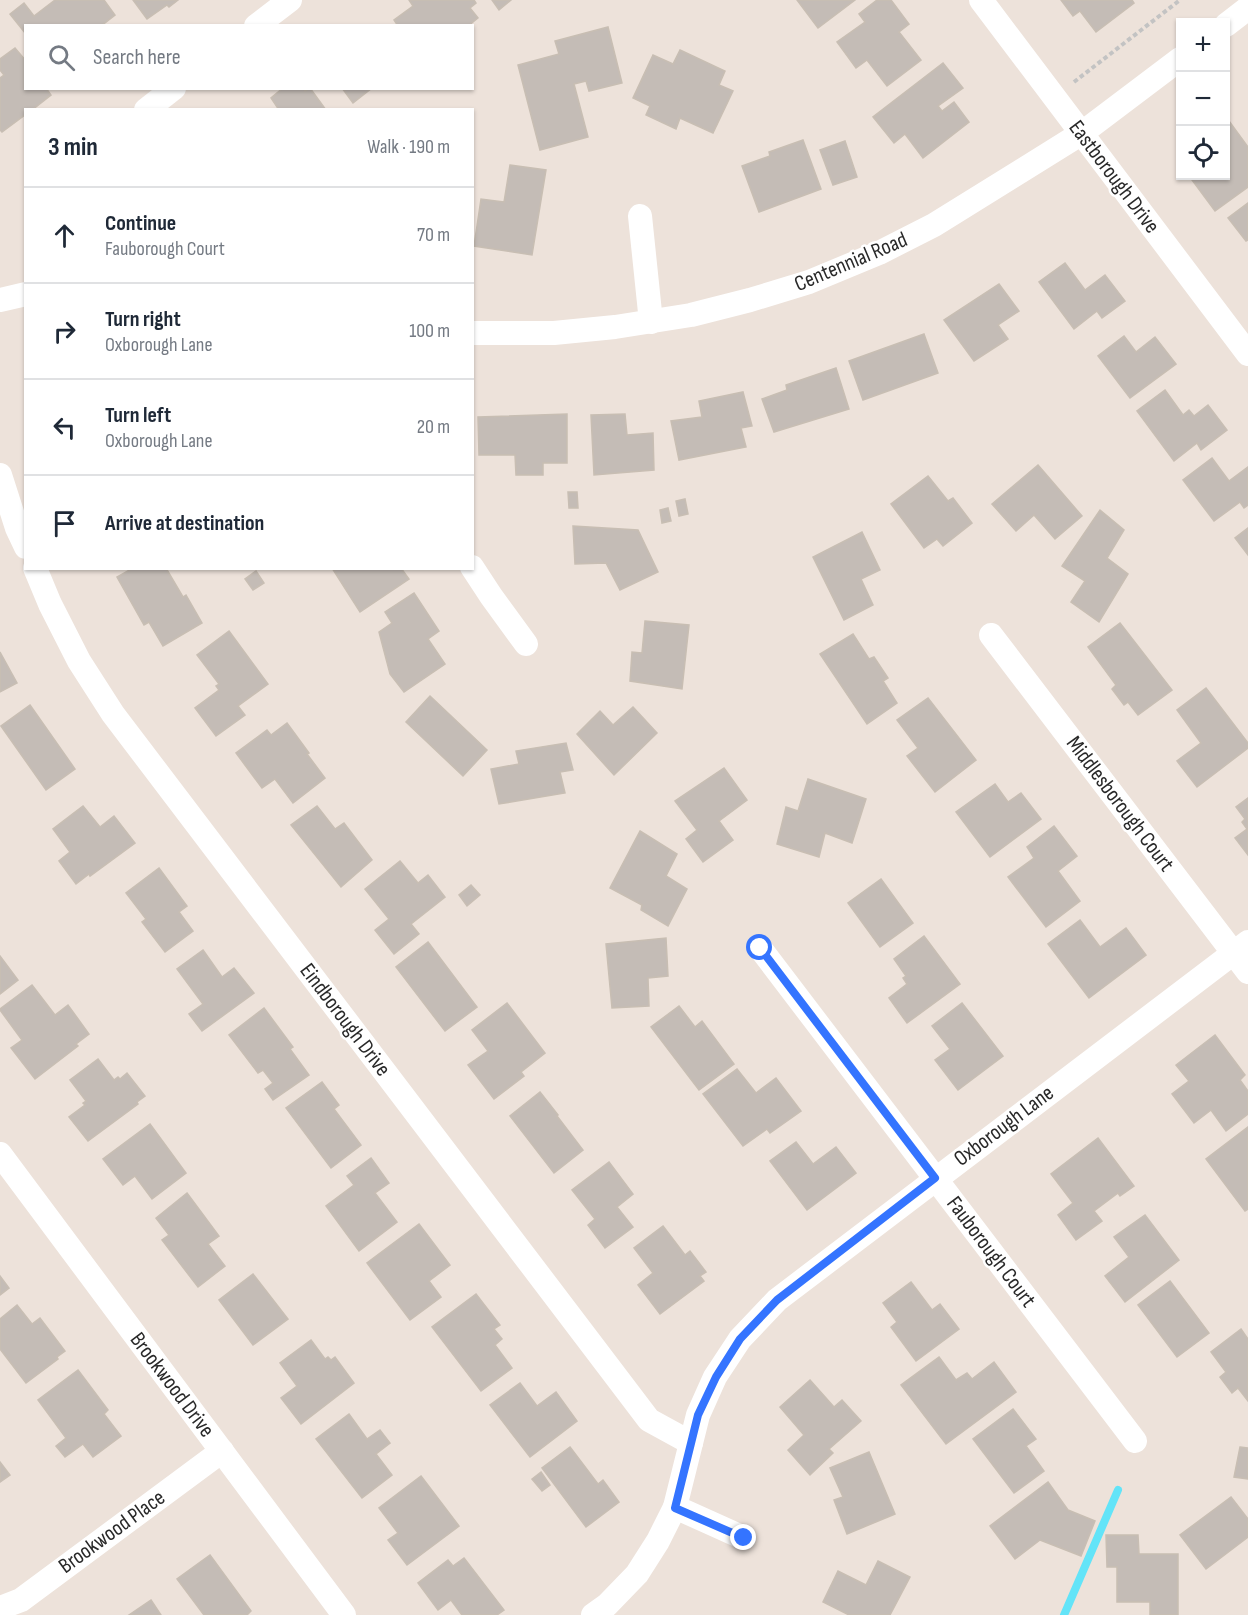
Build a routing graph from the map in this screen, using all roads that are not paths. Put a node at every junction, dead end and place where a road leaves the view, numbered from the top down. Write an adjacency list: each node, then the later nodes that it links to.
1 (290, 0): 5 (street)
2 (981, 0): 9 (street, Eastborough Drive)
3 (1248, 8): 4 (street)
4 (1230, 22)
5 (259, 24)
6 (1176, 61): 9 (street, Centennial Road)
7 (171, 90): 8 (street)
8 (149, 108)
9 (1082, 133): 13 (street, Centennial Road); 15 (street, Eastborough Drive)
10 (640, 216): 13 (street)
11 (24, 294): 12 (street)
12 (0, 300)
13 (651, 321): 14 (street, Centennial Road)
14 (474, 333)
15 (1248, 354)
16 (0, 475): 17 (street)
17 (24, 543)
18 (36, 570): 28 (street, Eindborough Drive)
19 (474, 570): 21 (street)
20 (991, 635): 22 (street, Middlesborough Court)
21 (526, 644)
22 (1241, 947): 24 (street, Middlesborough Court); 26 (street, Oxborough Lane)
23 (760, 948): 26 (street, Fauborough Court)
24 (1248, 972)
25 (0, 1154): 29 (street, Brookwood Drive)
26 (935, 1178): 27 (street, Fauborough Court); 28 (street, Oxborough Lane)
27 (1135, 1441)
28 (691, 1443): 30 (street, Oxborough Lane)
29 (222, 1451): 32 (street, Brookwood Place); 33 (street, Brookwood Drive)
30 (675, 1508): 31 (street); 34 (street, Oxborough Lane)
31 (744, 1538)
32 (0, 1608)
33 (344, 1615)
34 (593, 1615)

